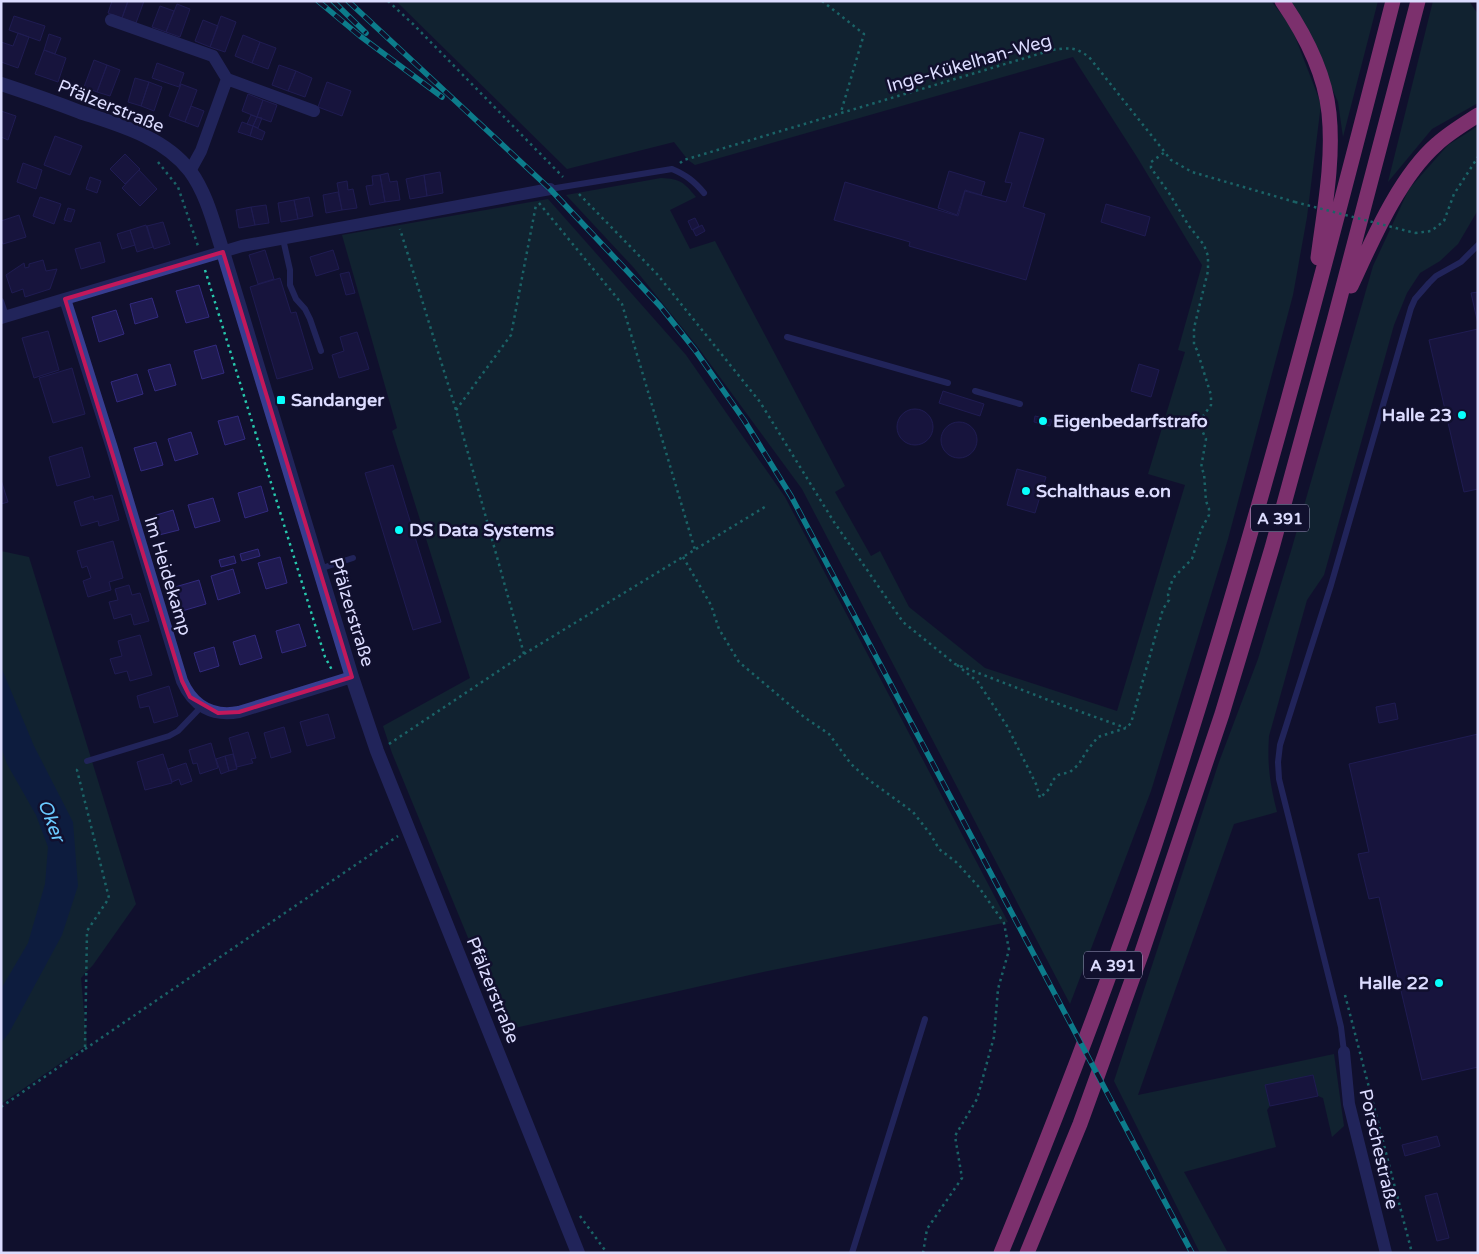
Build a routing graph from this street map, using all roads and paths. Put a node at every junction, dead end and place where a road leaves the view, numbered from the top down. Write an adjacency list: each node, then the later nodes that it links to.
1 (388, 1): 17 (path)
2 (822, 1): 10 (path)
3 (1282, 1): 28 (highway)
4 (1393, 1): 28 (highway, A 391)
5 (1418, 1): 29 (highway, A 391)
6 (111, 20): 7 (street)
7 (227, 78): 9 (street); 16 (street)
8 (1, 84): 16 (street, Pfälzerstraße)
9 (314, 110)
10 (841, 112): 12 (path, Inge-Kükelhan-Weg); 15 (path, Inge-Kükelhan-Weg)
11 (1478, 115): 29 (highway)
12 (1164, 152): 13 (path, Inge-Kükelhan-Weg, bridge); 45 (path)
13 (1478, 157)
14 (156, 158): 24 (path)
15 (672, 169): 17 (lane); 19 (lane)
16 (190, 171): 23 (street, Pfälzerstraße)
17 (571, 186): 18 (lane); 42 (path)
18 (550, 190): 20 (street)
19 (704, 193)
20 (396, 218): 21 (street); 35 (path)
21 (283, 239): 23 (street); 31 (lane)
22 (1478, 245): 52 (lane)
23 (223, 252): 24 (street); 40 (street, Pfälzerstraße)
24 (202, 258): 25 (street); 43 (path)
25 (65, 299): 27 (street); 44 (street, Im Heidekamp)
26 (1, 301): 27 (lane)
27 (4, 317)
28 (1310, 317): 57 (highway, A 391)
29 (1334, 321): 58 (highway, A 391)
30 (787, 337): 32 (lane)
31 (321, 351)
32 (948, 383)
33 (975, 390): 34 (lane)
34 (1020, 404)
35 (456, 410): 37 (path); 41 (path)
36 (768, 505): 37 (path)
37 (695, 550): 38 (path)
38 (683, 557): 41 (path); 56 (path)
39 (353, 558): 40 (lane)
40 (320, 569): 43 (street, Pfälzerstraße)
41 (524, 654): 46 (path)
42 (955, 664): 45 (path); 45 (path)
43 (346, 679): 44 (street); 46 (street, Pfälzerstraße)
44 (202, 706): 47 (lane)
45 (1126, 728)
46 (377, 751): 48 (street, Pfälzerstraße)
47 (87, 761): 51 (path)
48 (408, 829): 51 (path); 54 (street, Pfälzerstraße)
49 (1343, 987): 60 (path)
50 (925, 1019): 55 (lane)
51 (85, 1049): 53 (path)
52 (1344, 1052): 59 (street, Porschestraße)
53 (1, 1107)
54 (578, 1253)
55 (852, 1253)
56 (923, 1253)
57 (1001, 1253)
58 (1028, 1253)
59 (1386, 1253)
60 (1412, 1253)

